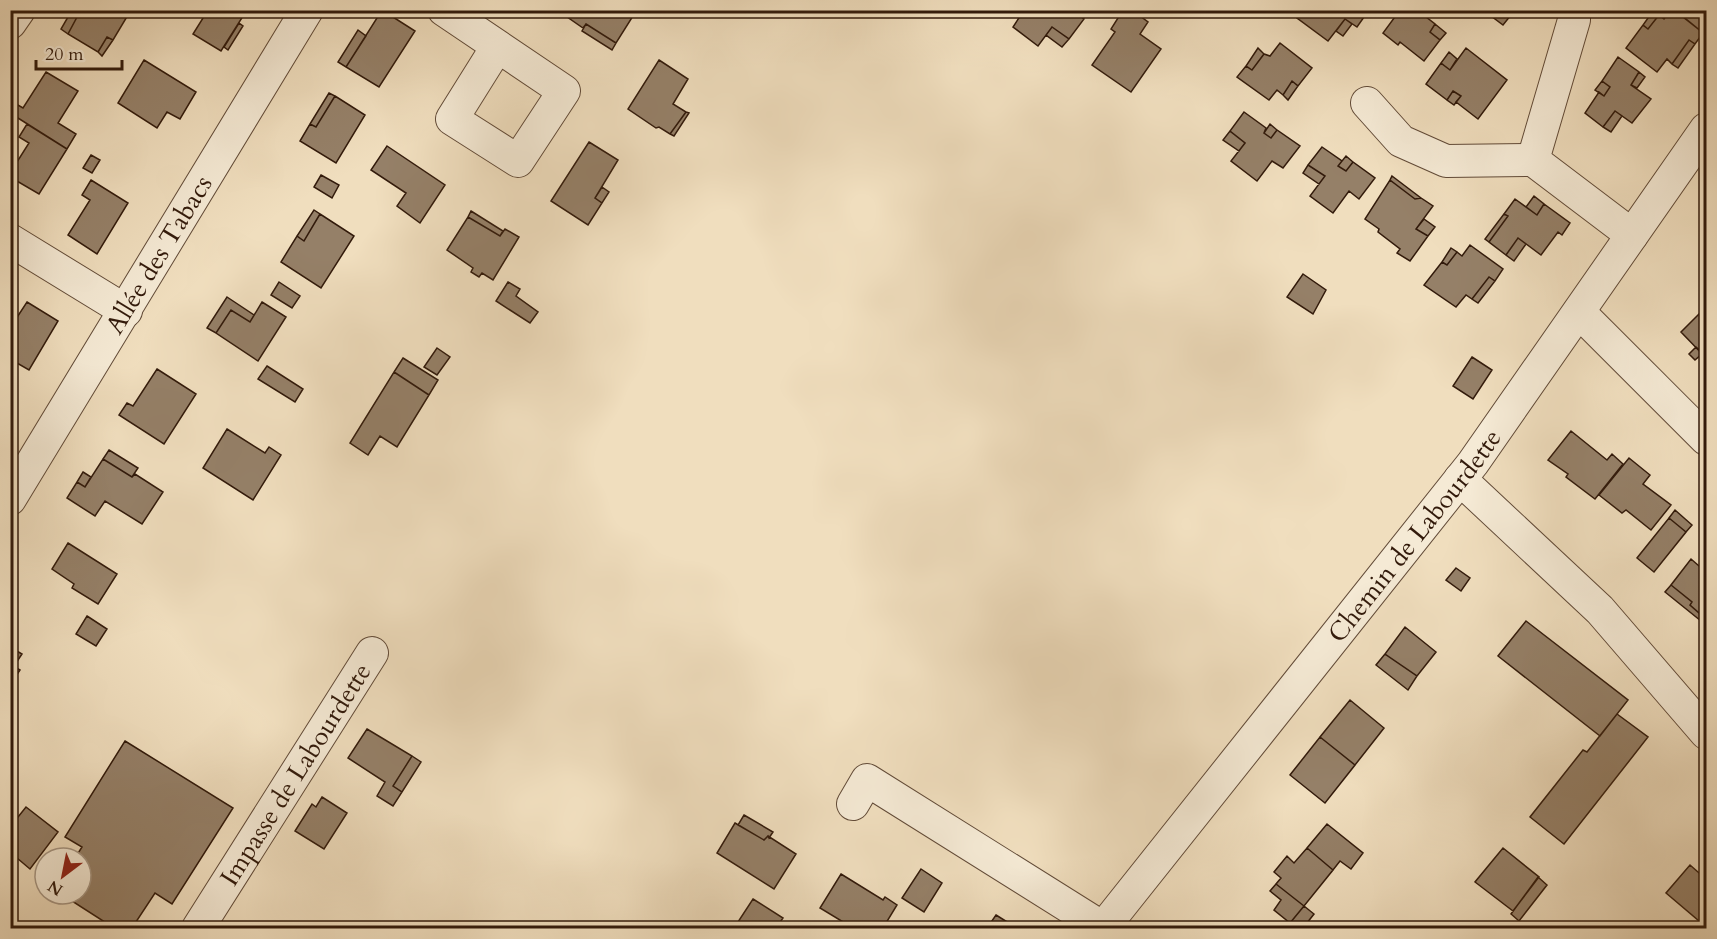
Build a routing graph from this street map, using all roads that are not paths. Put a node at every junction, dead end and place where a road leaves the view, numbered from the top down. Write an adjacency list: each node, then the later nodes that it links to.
1 (19, 10): 5 (street)
2 (307, 10): 12 (street, Allée des Tabacs)
3 (444, 10): 6 (street)
4 (1574, 10): 9 (street)
5 (10, 23)
6 (497, 47)
7 (1367, 103): 9 (street)
8 (1707, 129): 10 (street, Chemin de Labourdette)
9 (1533, 160): 10 (street)
10 (1632, 235): 13 (street, Chemin de Labourdette)
11 (10, 240): 12 (street)
12 (126, 311): 16 (street, Allée des Tabacs)
13 (1579, 312): 14 (street); 15 (street, Chemin de Labourdette)
14 (1707, 439)
15 (1460, 479): 18 (street); 21 (street, Chemin de Labourdette)
16 (10, 499)
17 (372, 652): 20 (street, Impasse de Labourdette)
18 (1707, 734)
19 (853, 804): 21 (street)
20 (198, 928)
21 (1103, 928)

